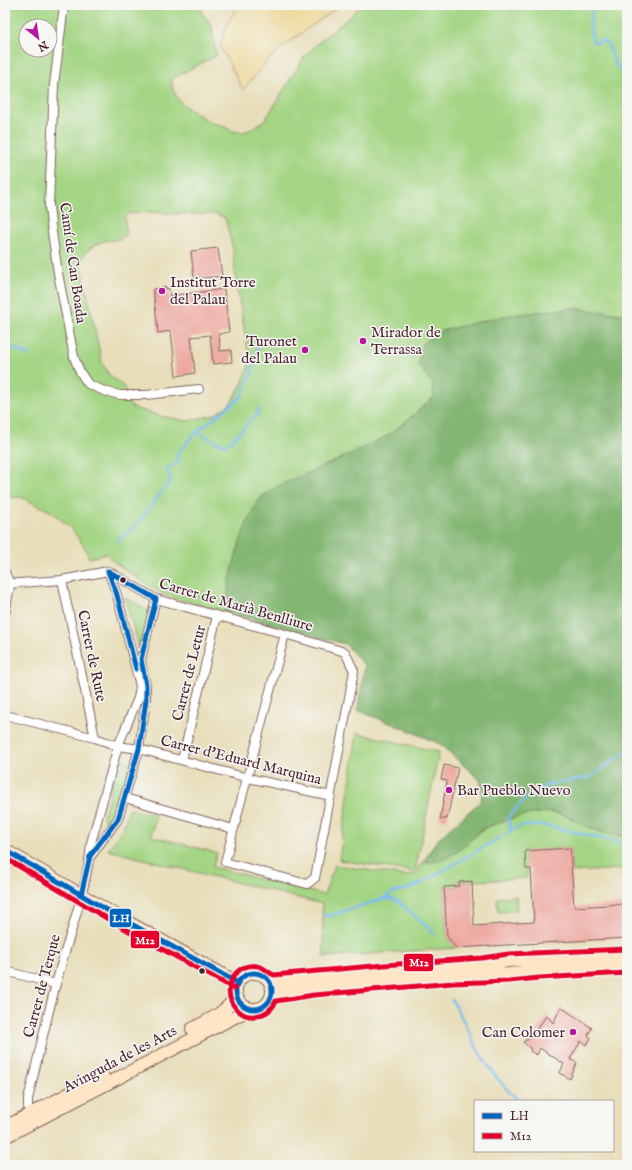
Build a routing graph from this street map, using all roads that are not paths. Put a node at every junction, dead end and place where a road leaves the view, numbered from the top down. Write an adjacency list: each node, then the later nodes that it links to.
1 (64, 5): 2 (street, Camí de Can Boada)
2 (199, 389)
3 (108, 571): 5 (street); 7 (street, Carrer de Marià Benlliure); 13 (street, Carrer de Terque)
4 (5, 572): 6 (street)
5 (62, 580): 6 (street); 12 (street, Carrer de Rute)
6 (7, 585): 8 (street)
7 (156, 599): 9 (street, Carrer de Marià Benlliure); 14 (street, Carrer de Terque)
8 (5, 614)
9 (217, 616): 10 (street, Carrer de Marià Benlliure); 15 (street, Carrer de Letur)
10 (285, 634): 16 (street); 17 (street, Carrer de Marià Benlliure)
11 (5, 715): 12 (street, Carrer d'Eduard Marquina)
12 (95, 738): 13 (street, Carrer d'Eduard Marquina)
13 (118, 746): 14 (street, Carrer d'Eduard Marquina); 19 (street, Carrer de Terque)
14 (139, 750): 15 (street, Carrer d'Eduard Marquina); 18 (street, Carrer de Terque)
15 (182, 760): 16 (street, Carrer d'Eduard Marquina)
16 (248, 778): 17 (street, Carrer d'Eduard Marquina); 21 (street)
17 (331, 796): 21 (street)
18 (125, 798): 20 (street, Carrer de Terque); 21 (street)
19 (99, 817): 20 (street); 23 (street, Carrer de Terque)
20 (113, 826): 23 (street, Carrer de Terque)
21 (233, 829)
22 (7, 851): 24 (street); 25 (street)
23 (90, 856): 25 (street, Carrer de Terque)
24 (5, 867)
25 (81, 895): 30 (street); 31 (street, Carrer de Terque)
26 (627, 956): 29 (street)
27 (627, 966): 32 (street)
28 (5, 970): 31 (street)
29 (270, 982): 30 (street); 32 (street)
30 (238, 983): 33 (street)
31 (56, 984): 35 (street, Carrer de Terque)
32 (272, 995): 34 (street)
33 (236, 996): 34 (street); 35 (street, Avinguda de les Arts)
34 (250, 1009): 35 (street, Avinguda de les Arts)
35 (32, 1118): 36 (street, Avinguda de les Arts); 37 (street, Avinguda de les Arts)
36 (5, 1127)
37 (5, 1137)

